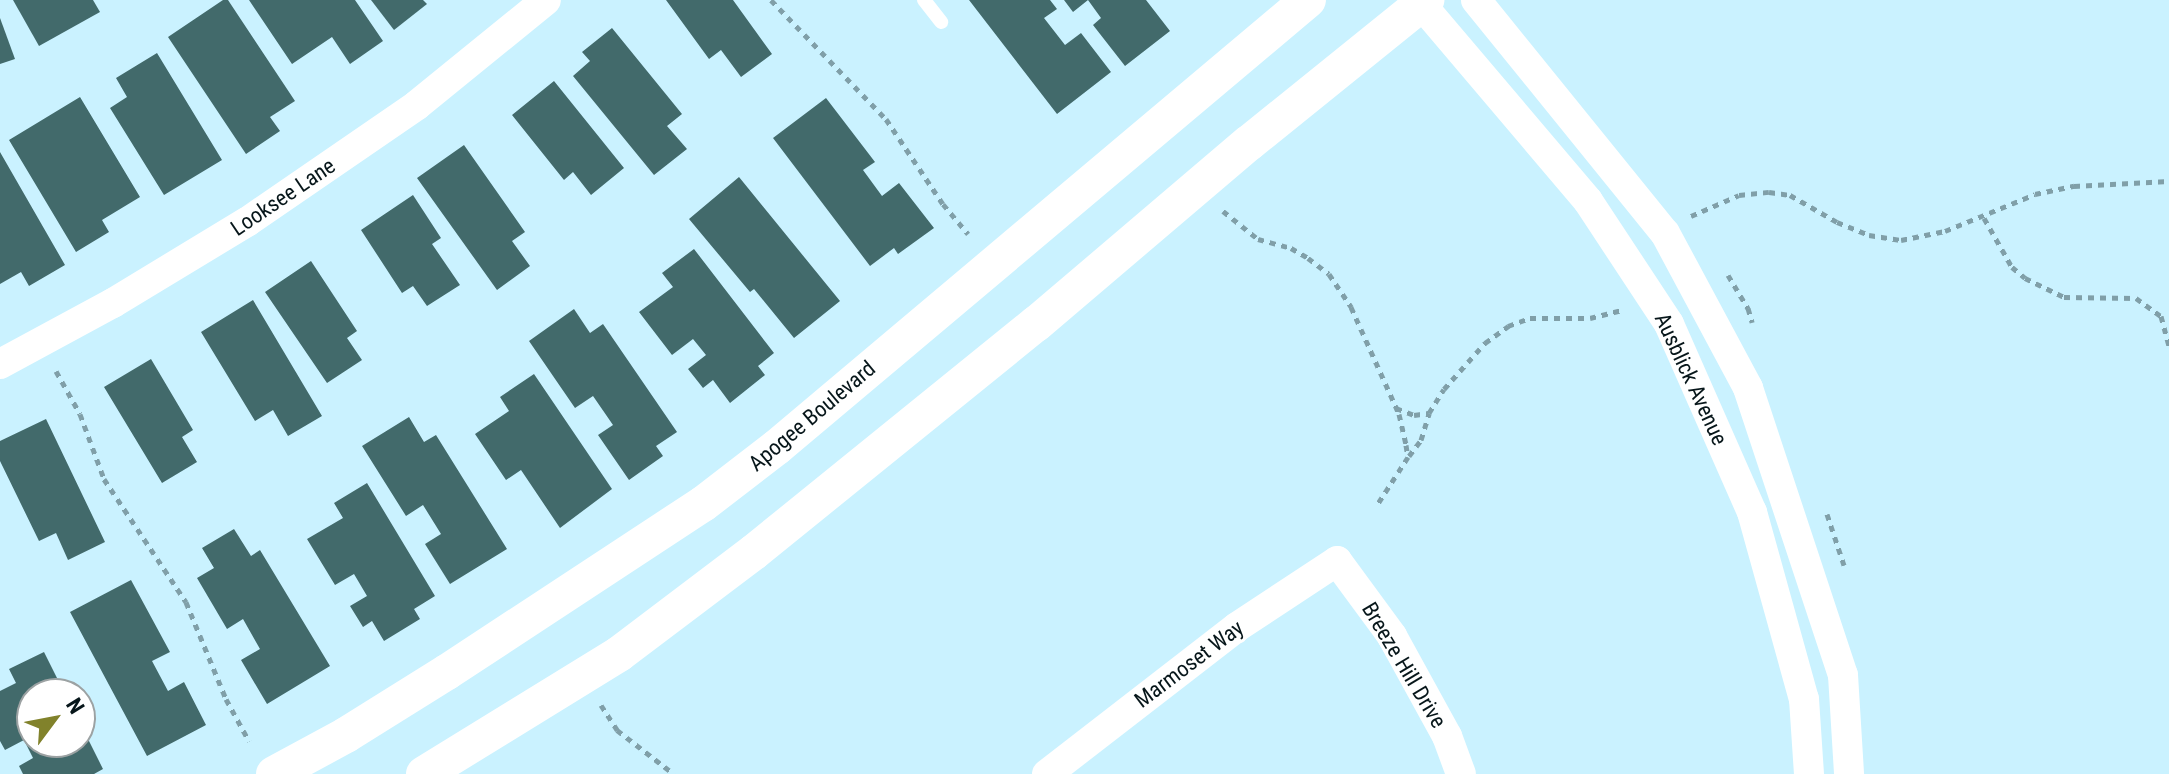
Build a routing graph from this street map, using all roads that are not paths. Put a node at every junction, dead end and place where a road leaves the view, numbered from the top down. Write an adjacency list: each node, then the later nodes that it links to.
1 (546, 0): 7 (street, Looksee Lane)
2 (924, 0): 6 (lane)
3 (1308, 0): 9 (street, Apogee Boulevard)
4 (1476, 0): 14 (street, Ausblick Avenue)
5 (1422, 1): 10 (street); 13 (street, Ausblick Avenue)
6 (941, 22)
7 (0, 364)
8 (1337, 561): 11 (street, Marmoset Way); 12 (street, Breeze Hill Drive)
9 (274, 774)
10 (424, 774)
11 (1047, 774)
12 (1461, 774)
13 (1809, 774)
14 (1849, 774)

